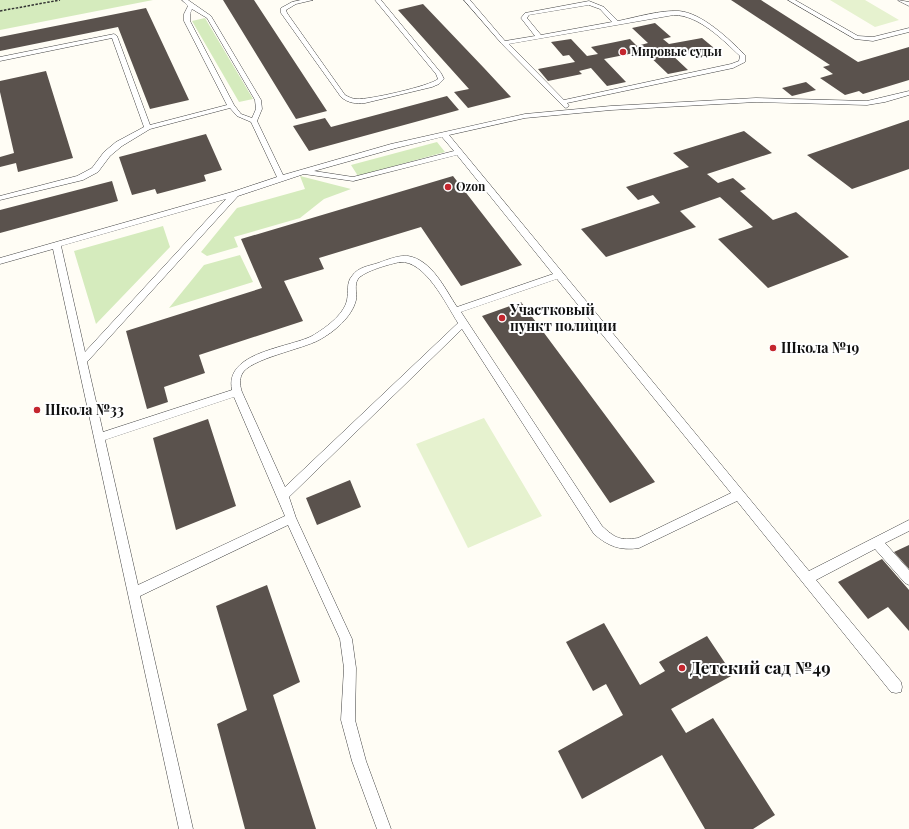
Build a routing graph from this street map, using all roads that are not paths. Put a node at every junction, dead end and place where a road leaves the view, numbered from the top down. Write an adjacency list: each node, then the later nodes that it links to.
1 (186, 0): 8 (lane)
2 (310, 0): 3 (lane)
3 (378, 0)
4 (467, 0): 12 (lane)
5 (791, 0): 10 (lane)
6 (901, 0): 7 (lane)
7 (909, 4)
8 (190, 7): 16 (lane); 18 (lane)
9 (617, 23): 11 (lane); 11 (lane); 15 (lane)
10 (909, 30)
11 (539, 36): 12 (lane)
12 (504, 43): 15 (lane)
13 (0, 59): 19 (lane)
14 (909, 93): 17 (lane)
15 (562, 102): 17 (lane)
16 (231, 106): 18 (lane); 19 (lane)
17 (572, 112): 20 (lane)
18 (254, 121): 23 (lane)
19 (148, 128): 25 (lane)
20 (444, 134): 21 (lane); 22 (lane)
21 (459, 152): 22 (lane); 28 (lane)
22 (300, 172): 23 (lane)
23 (281, 178): 24 (lane)
24 (236, 194): 26 (lane); 31 (lane)
25 (0, 198)
26 (57, 246): 27 (lane); 31 (lane)
27 (0, 261)
28 (559, 275): 29 (lane); 34 (lane)
29 (455, 311): 30 (lane); 32 (lane)
30 (463, 323): 34 (lane); 35 (lane)
31 (82, 362): 33 (lane)
32 (237, 392): 33 (lane); 35 (lane)
33 (99, 438): 41 (lane)
34 (739, 495): 39 (lane)
35 (283, 496): 36 (lane)
36 (291, 518): 41 (lane); 44 (lane)
37 (909, 525): 38 (lane)
38 (876, 542): 39 (lane); 40 (lane)
39 (807, 578): 42 (lane)
40 (909, 579)
41 (134, 593): 43 (lane)
42 (896, 687)
43 (186, 829)
44 (384, 829)

